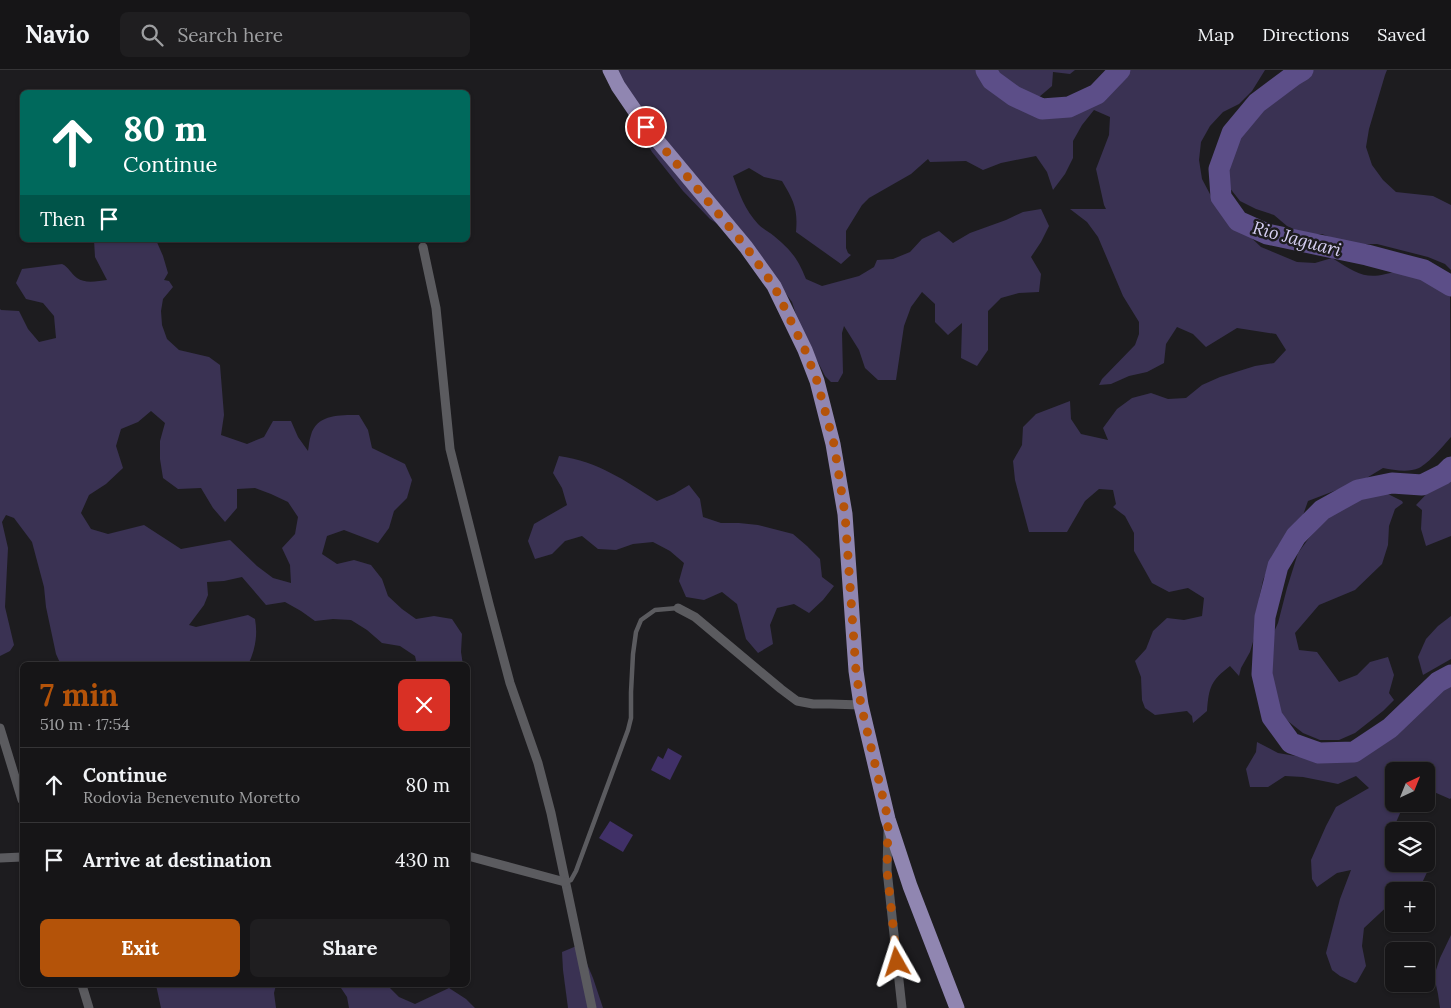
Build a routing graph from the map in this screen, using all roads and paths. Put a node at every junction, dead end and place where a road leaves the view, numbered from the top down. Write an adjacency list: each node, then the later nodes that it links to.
1 (610, 70): 4 (main road)
2 (423, 247): 11 (street)
3 (678, 608): 4 (street); 11 (lane)
4 (861, 705): 7 (main road)
5 (0, 728): 6 (street)
6 (20, 793)
7 (888, 819): 15 (street); 16 (main road)
8 (20, 856): 10 (street)
9 (470, 857): 11 (street)
10 (0, 858)
11 (565, 882): 14 (street)
12 (83, 987): 13 (street)
13 (89, 1008)
14 (592, 1008)
15 (902, 1008)
16 (957, 1008)

